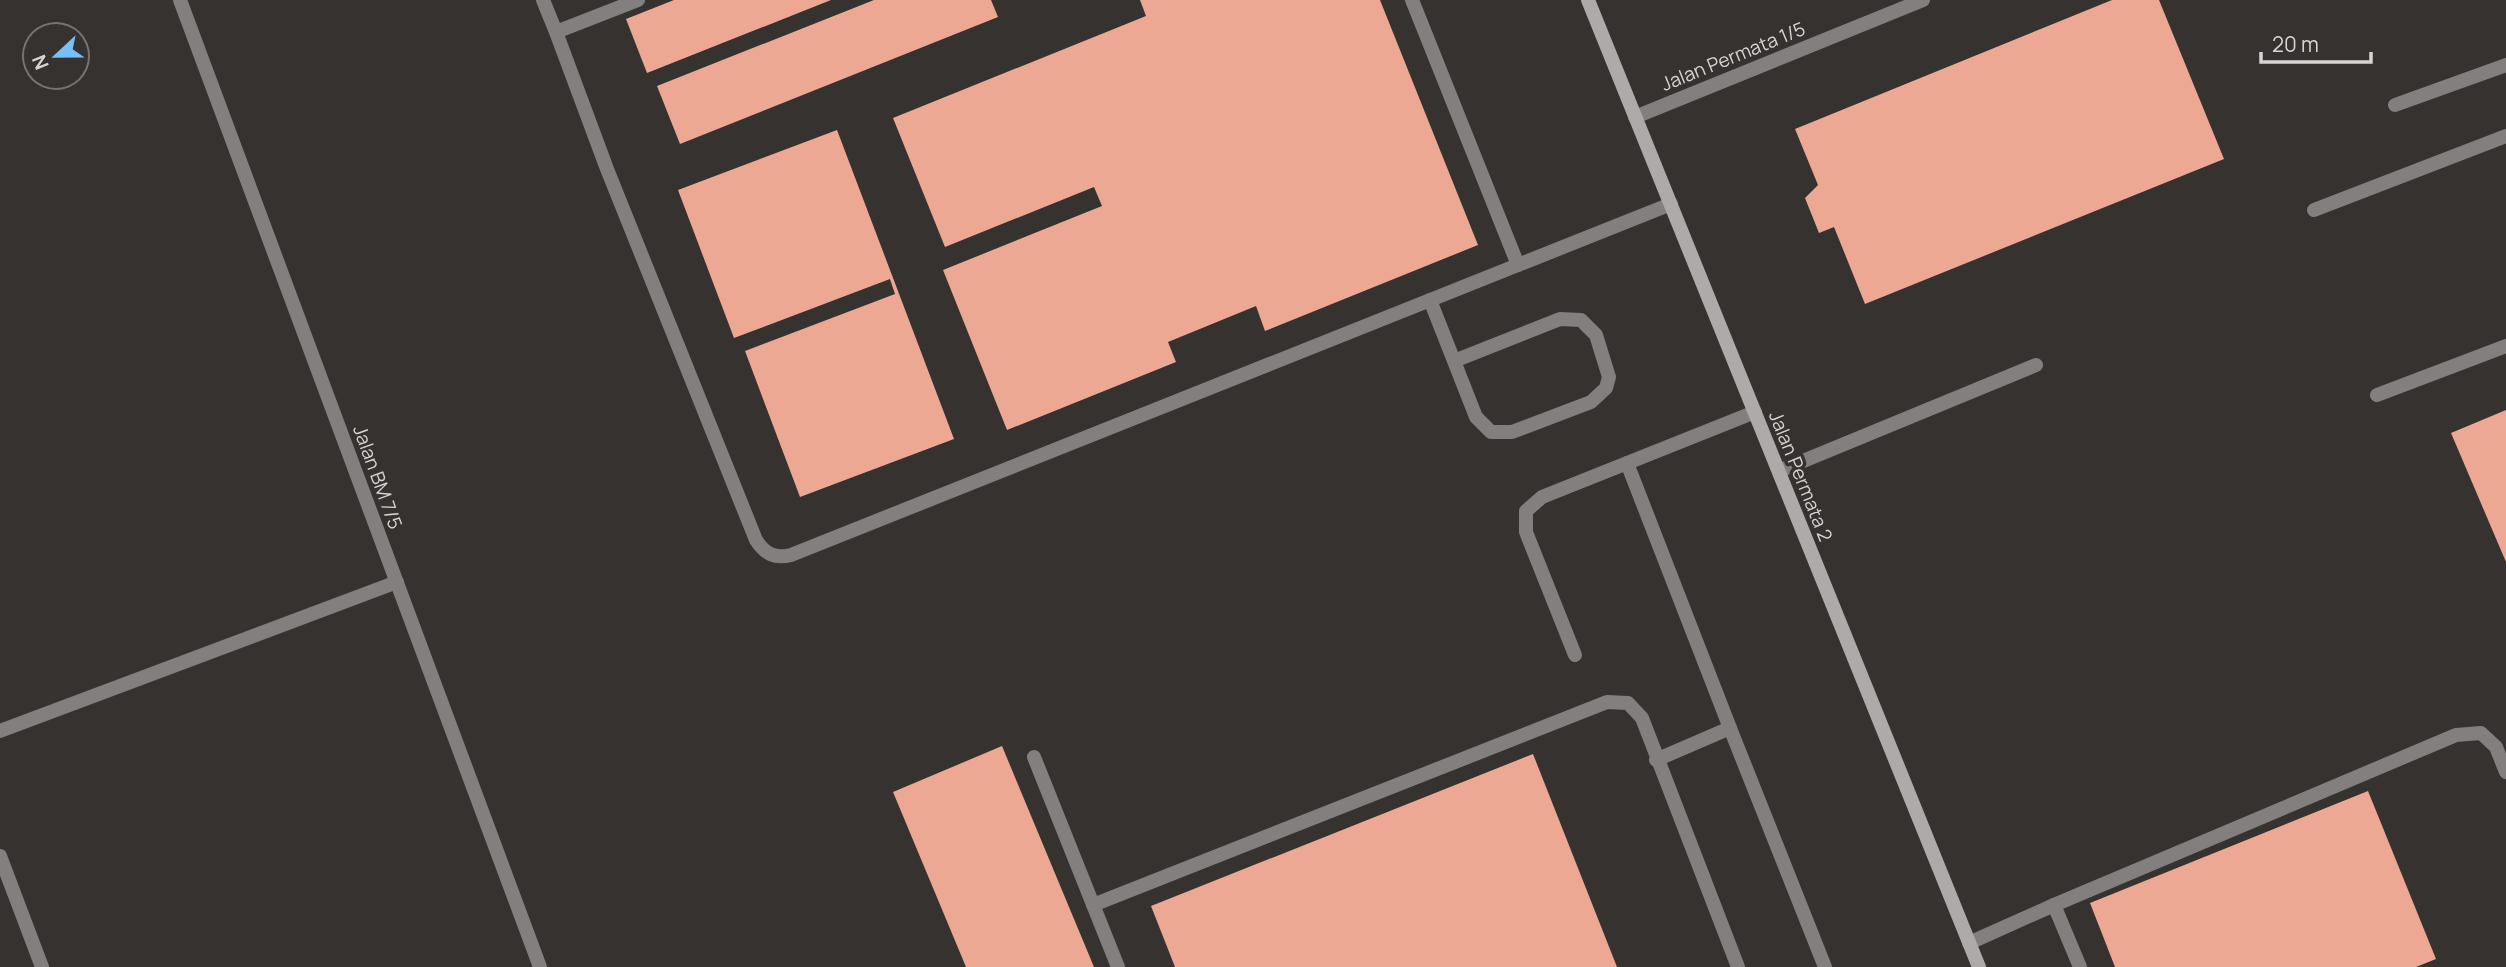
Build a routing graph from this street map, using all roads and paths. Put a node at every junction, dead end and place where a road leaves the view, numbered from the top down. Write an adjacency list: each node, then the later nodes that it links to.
1 (180, 0): 23 (street, Jalan BM 7/5)
2 (543, 0): 7 (street)
3 (638, 0): 7 (street)
4 (1412, 0): 14 (street)
5 (1588, 0): 10 (street, Jalan Permata 2)
6 (1923, 0): 10 (street, Jalan Permata 1/5)
7 (556, 32): 15 (street)
8 (2506, 65): 9 (street)
9 (2395, 105)
10 (1635, 117): 12 (street, Jalan Permata 2)
11 (2506, 136): 13 (street)
12 (1671, 204): 14 (street); 20 (street, Jalan Permata 2)
13 (2314, 210)
14 (1518, 265): 15 (street)
15 (1430, 300): 17 (street)
16 (2506, 346): 19 (street)
17 (1454, 361): 17 (street)
18 (2036, 365): 22 (street)
19 (2377, 395)
20 (1755, 412): 21 (street); 22 (street, Jalan Permata 2)
21 (1627, 463): 24 (street); 25 (street)
22 (1779, 471): 33 (street, Jalan Permata 2)
23 (397, 582): 26 (street); 35 (street, Jalan BM 7/5)
24 (1575, 655)
25 (1730, 728): 28 (street); 38 (street)
26 (0, 731)
27 (1034, 757): 31 (street)
28 (1657, 760): 31 (street); 37 (street)
29 (2506, 772): 32 (street)
30 (0, 856): 34 (street)
31 (1093, 905): 36 (street)
32 (2054, 905): 33 (street); 40 (street)
33 (1969, 943): 39 (street, Jalan Permata 2)
34 (41, 967)
35 (540, 967)
36 (1118, 967)
37 (1738, 967)
38 (1825, 967)
39 (1979, 967)
40 (2080, 967)

